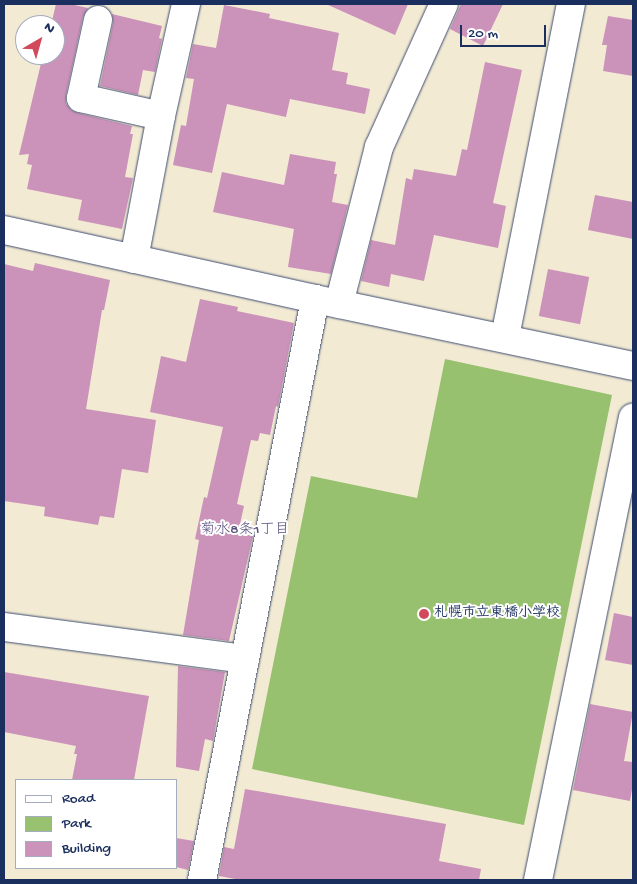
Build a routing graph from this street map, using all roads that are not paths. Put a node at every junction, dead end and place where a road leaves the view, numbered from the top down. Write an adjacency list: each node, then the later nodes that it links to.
1 (186, 4): 5 (street)
2 (444, 4): 8 (street)
3 (571, 4): 9 (street)
4 (98, 20): 5 (street)
5 (161, 116): 7 (street)
6 (4, 230): 7 (street)
7 (134, 259): 8 (street)
8 (327, 302): 9 (street); 13 (street)
9 (504, 337): 10 (street)
10 (633, 366)
11 (633, 418): 15 (street)
12 (4, 627): 13 (street)
13 (245, 659): 14 (street)
14 (202, 880)
15 (538, 880)

